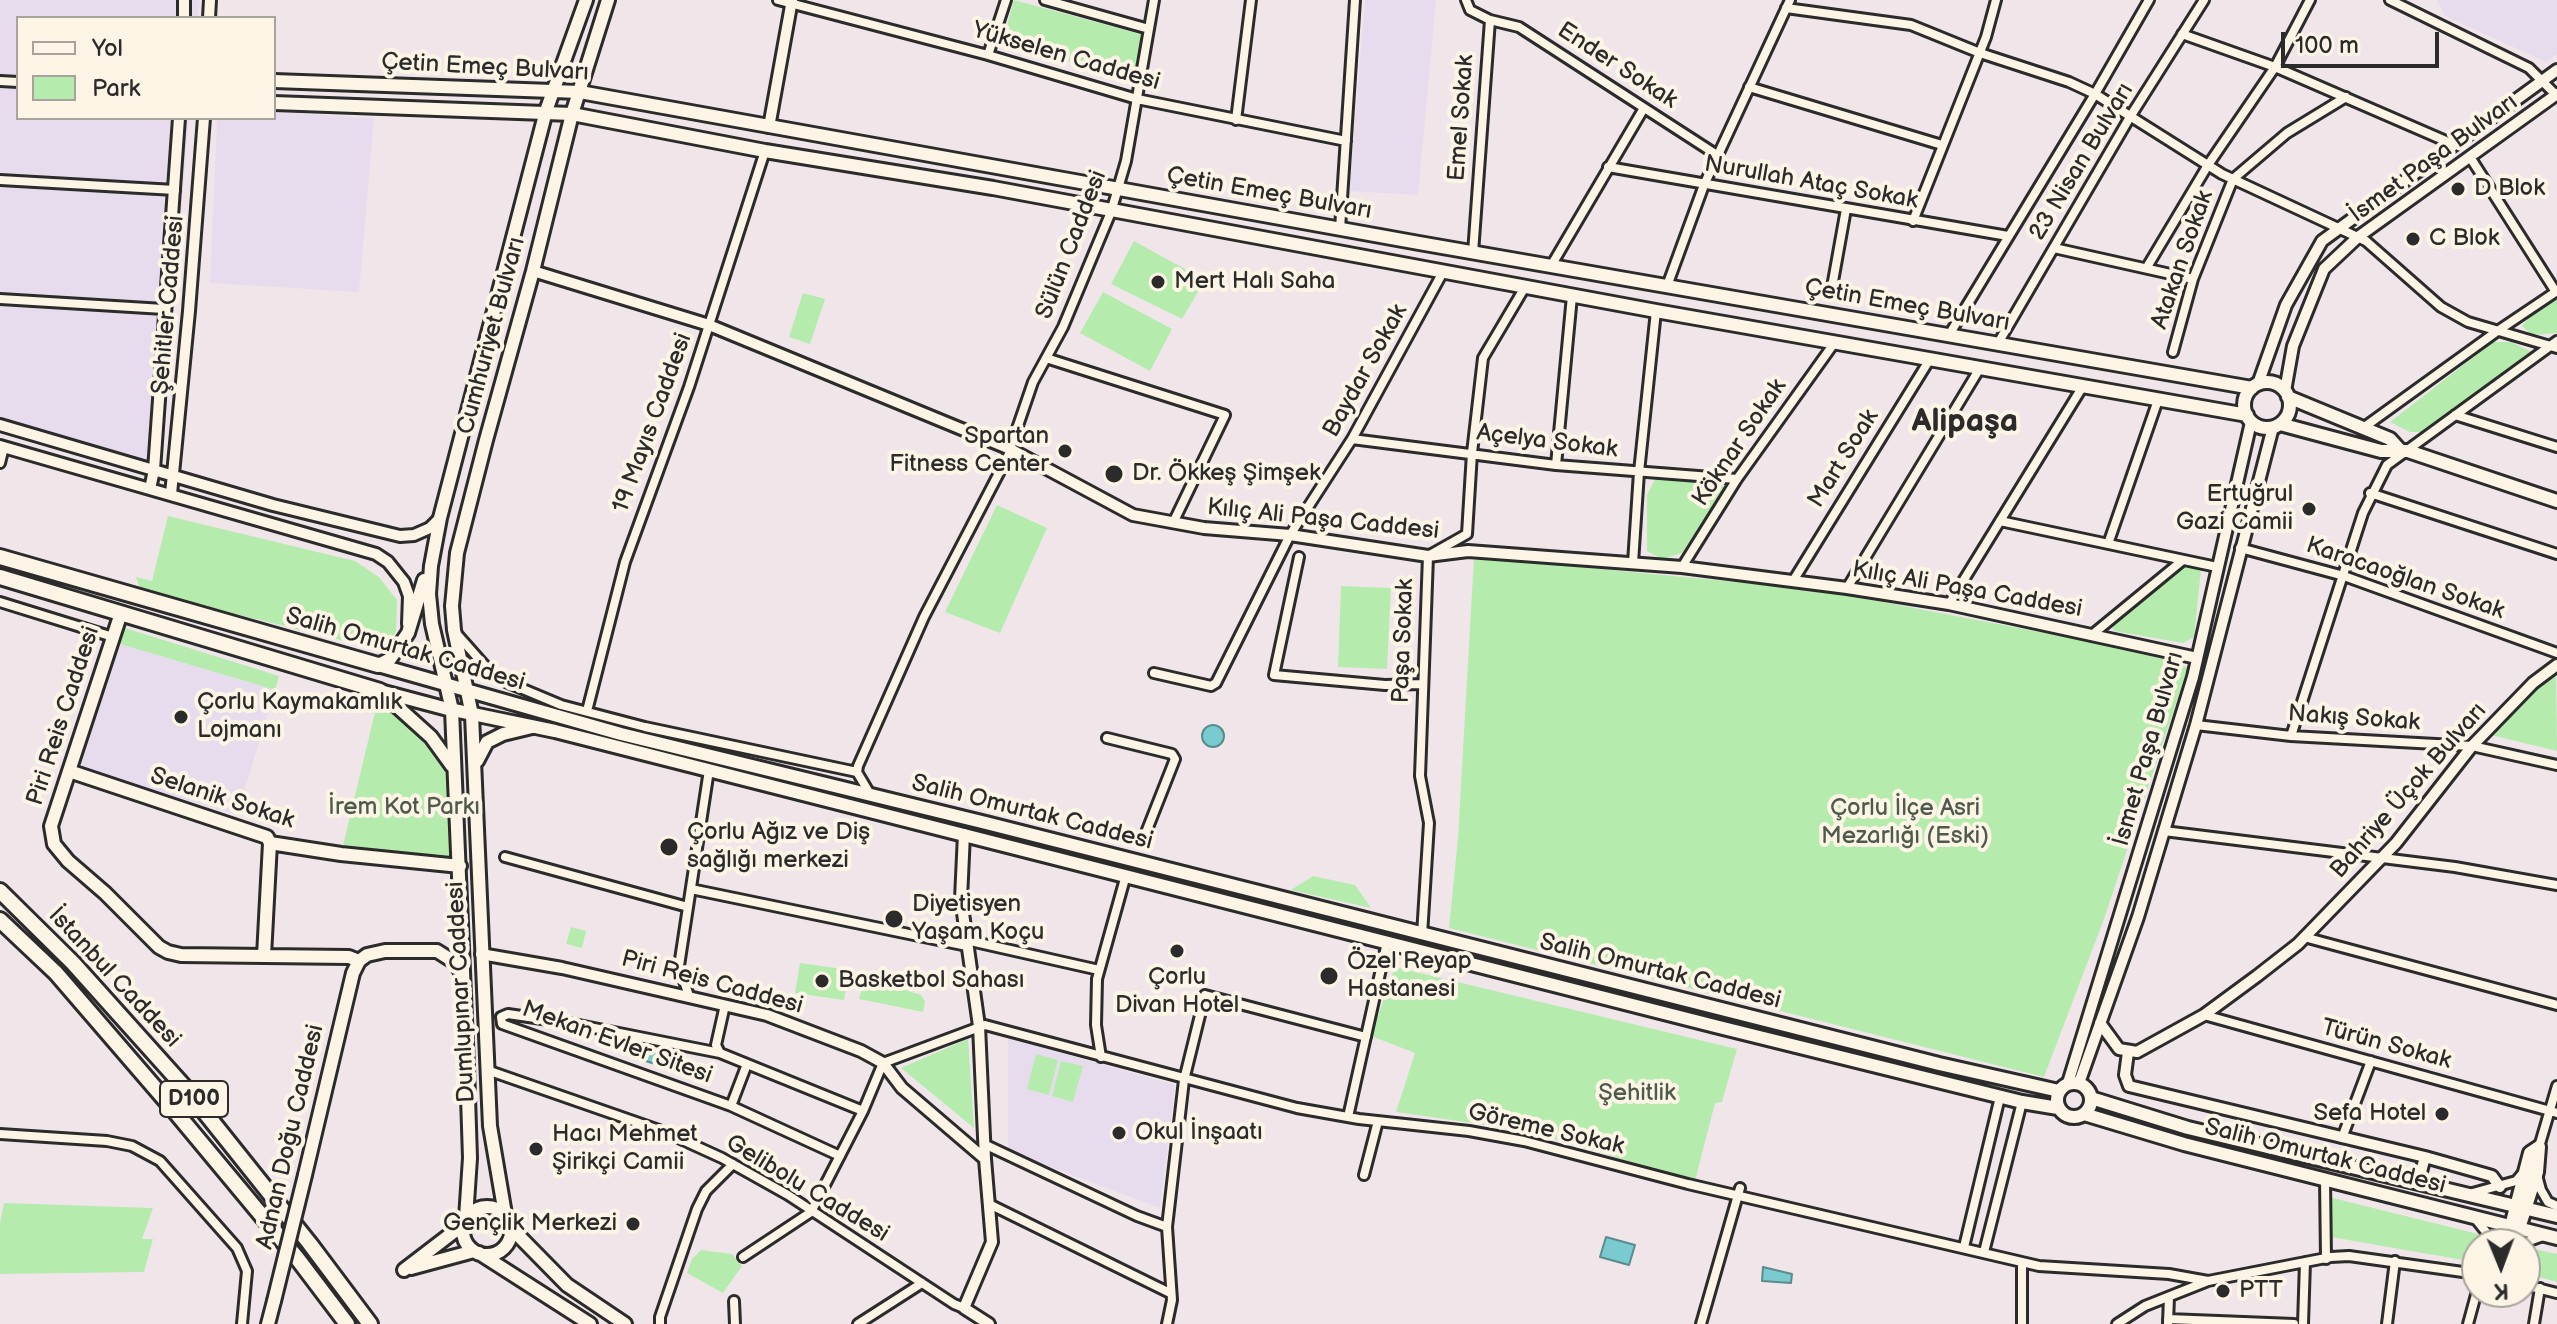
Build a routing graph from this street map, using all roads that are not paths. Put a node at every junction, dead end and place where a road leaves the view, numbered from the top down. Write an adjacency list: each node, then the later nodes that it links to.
1 (586, 0): 27 (main road, Cumhuriyet Bulvarı)
2 (608, 0): 28 (main road, Cumhuriyet Bulvarı)
3 (778, 0): 15 (street, Yükselen Caddesi)
4 (1006, 0): 21 (street)
5 (1045, 0): 18 (street)
6 (1154, 0): 18 (street, Sülün Caddesi)
7 (1251, 0): 40 (street)
8 (1355, 0): 42 (street)
9 (1466, 0): 17 (street)
10 (1996, 0): 20 (street)
11 (2149, 0): 29 (street)
12 (2204, 0): 19 (street, 23 Nisan Bulvarı)
13 (2310, 0): 22 (street)
14 (2390, 0): 24 (street)
15 (792, 2): 21 (street, Yükselen Caddesi); 41 (street)
16 (1788, 4): 20 (street); 26 (street)
17 (1490, 20): 34 (street, Ender Sokak); 63 (street, Emel Sokak)
18 (1149, 29): 32 (street, Sülün Caddesi)
19 (2182, 34): 22 (street); 37 (street, 23 Nisan Bulvarı)
20 (1980, 53): 29 (street); 43 (street)
21 (988, 55): 32 (street, Yükselen Caddesi)
22 (2275, 67): 31 (street); 48 (street)
23 (2557, 70): 24 (street, İsmet Paşa Bulvarı)
24 (2543, 80): 30 (street); 44 (street, İsmet Paşa Bulvarı)
25 (276, 81): 27 (main road, Çetin Emeç Bulvarı)
26 (1749, 87): 43 (street); 46 (street)
27 (552, 92): 28 (main road, Çetin Emeç Bulvarı); 35 (main road, Cumhuriyet Bulvarı)
28 (580, 92): 36 (main road, Cumhuriyet Bulvarı); 41 (main road, Çetin Emeç Bulvarı)
29 (2095, 94): 37 (street); 60 (street)
30 (2557, 95): 47 (street, İsmet Paşa Bulvarı)
31 (2346, 97): 44 (street); 50 (street, Atakan Sokak)
32 (1137, 99): 40 (street, Yükselen Caddesi); 53 (street, Sülün Caddesi)
33 (276, 103): 35 (main road, Çetin Emeç Bulvarı)
34 (1644, 108): 46 (street, Ender Sokak); 49 (street)
35 (546, 111): 36 (main road, Çetin Emeç Bulvarı); 113 (main road, Cumhuriyet Bulvarı)
36 (572, 114): 45 (main road, Çetin Emeç Bulvarı); 66 (main road, Cumhuriyet Bulvarı)
37 (2130, 117): 48 (street); 62 (street, 23 Nisan Bulvarı)
38 (179, 120): 54 (street, Şehitler Caddesi)
39 (204, 120): 106 (street, Şehitler Caddesi)
40 (1236, 120): 42 (street, Yükselen Caddesi)
41 (769, 127): 53 (main road, Çetin Emeç Bulvarı)
42 (1346, 141): 59 (street)
43 (1942, 145): 57 (street)
44 (2455, 145): 58 (street, İsmet Paşa Bulvarı)
45 (765, 151): 56 (main road, Çetin Emeç Bulvarı); 77 (street, 19 Mayıs Caddesi)
46 (1717, 155): 52 (street)
47 (2470, 157): 61 (street, İsmet Paşa Bulvarı); 72 (street)
48 (2208, 165): 50 (street); 65 (street)
49 (1608, 167): 52 (street, Nurullah Ataç Sokak); 64 (street)
50 (2233, 179): 58 (street); 68 (street, Atakan Sokak)
51 (0, 180): 54 (street)
52 (1704, 185): 55 (street, Nurullah Ataç Sokak); 69 (street)
53 (1118, 189): 56 (street, Sülün Caddesi); 59 (main road, Çetin Emeç Bulvarı)
54 (175, 190): 75 (street, Şehitler Caddesi)
55 (1846, 209): 57 (street, Nurullah Ataç Sokak); 71 (street)
56 (1111, 212): 67 (main road, Çetin Emeç Bulvarı); 84 (street, Sülün Caddesi)
57 (1913, 221): 60 (street, Nurullah Ataç Sokak)
58 (2342, 227): 61 (street); 88 (street, İsmet Paşa Bulvarı)
59 (1340, 229): 63 (main road, Çetin Emeç Bulvarı)
60 (2008, 236): 79 (street)
61 (2358, 237): 78 (street); 89 (street, İsmet Paşa Bulvarı)
62 (2054, 248): 65 (street); 81 (street, 23 Nisan Bulvarı)
63 (1473, 253): 64 (main road, Çetin Emeç Bulvarı)
64 (1551, 266): 69 (main road, Çetin Emeç Bulvarı)
65 (2147, 267): 68 (street)
66 (533, 271): 77 (street, Kılıç Ali Paşa Caddesi); 133 (main road, Cumhuriyet Bulvarı)
67 (1443, 272): 70 (main road, Çetin Emeç Bulvarı); 96 (street, Baydar Sokak)
68 (2193, 279): 83 (street, Atakan Sokak)
69 (1667, 286): 79 (main road, Çetin Emeç Bulvarı)
70 (1525, 287): 73 (main road, Çetin Emeç Bulvarı); 101 (street, Paşa Sokak)
71 (1832, 287)
72 (2556, 291): 78 (street)
73 (1572, 296): 76 (main road, Çetin Emeç Bulvarı); 103 (street)
74 (0, 299): 75 (street)
75 (164, 309): 104 (street, Şehitler Caddesi)
76 (1656, 311): 80 (main road, Çetin Emeç Bulvarı); 105 (street)
77 (709, 325): 99 (street, Kılıç Ali Paşa Caddesi); 147 (street, 19 Mayıs Caddesi)
78 (2496, 332): 82 (street); 95 (street)
79 (1949, 335): 81 (main road, Çetin Emeç Bulvarı)
80 (1835, 342): 85 (main road, Çetin Emeç Bulvarı); 107 (street, Köknar Sokak)
81 (1997, 345): 88 (main road, Çetin Emeç Bulvarı)
82 (2555, 345): 91 (street)
83 (2173, 352)
84 (1046, 358): 99 (street, Sülün Caddesi); 114 (street)
85 (1930, 359): 86 (main road, Çetin Emeç Bulvarı); 128 (street, Mart Soak)
86 (1980, 368): 87 (main road, Çetin Emeç Bulvarı); 129 (street)
87 (2083, 386): 90 (main road, Çetin Emeç Bulvarı); 112 (street)
88 (2255, 386): 89 (main road); 92 (main road)
89 (2286, 394): 94 (main road); 95 (main road)
90 (2158, 400): 92 (main road, Çetin Emeç Bulvarı); 116 (street)
91 (2455, 415): 98 (street); 100 (street)
92 (2249, 418): 94 (main road); 125 (street, İsmet Paşa Bulvarı)
93 (0, 425): 104 (street)
94 (2276, 425): 100 (main road); 117 (street, İsmet Paşa Bulvarı)
95 (2363, 428): 100 (main road)
96 (1352, 439): 101 (street, Açelya Sokak); 115 (street, Baydar Sokak)
97 (2, 446): 102 (street); 108 (street)
98 (2557, 447)
99 (1010, 450): 114 (street, Kılıç Ali Paşa Caddesi); 159 (street, Sülün Caddesi)
100 (2404, 450): 109 (street); 111 (main road)
101 (1472, 453): 103 (street, Açelya Sokak); 119 (street, Paşa Sokak)
102 (0, 463)
103 (1556, 465): 105 (street, Açelya Sokak)
104 (154, 470): 106 (street); 108 (street, Şehitler Caddesi)
105 (1639, 472): 107 (street, Açelya Sokak); 123 (street)
106 (175, 477): 110 (street, Şehitler Caddesi); 113 (street)
107 (1737, 479): 124 (street, Köknar Sokak)
108 (150, 489): 110 (street)
109 (2370, 493): 118 (street); 126 (street)
110 (171, 494): 134 (street)
111 (2557, 501)
112 (2000, 521): 116 (street); 131 (street)
113 (439, 522): 134 (main road); 142 (main road, Cumhuriyet Bulvarı)
114 (1173, 523): 115 (street, Kılıç Ali Paşa Caddesi)
115 (1290, 535): 119 (street, Kılıç Ali Paşa Caddesi); 141 (street, Baydar Sokak)
116 (2108, 544): 122 (street)
117 (2240, 548): 126 (street, Karacaoğlan Sokak); 149 (street, İsmet Paşa Bulvarı)
118 (2557, 554)
119 (1428, 556): 123 (street, Kılıç Ali Paşa Caddesi); 143 (street, Paşa Sokak)
120 (0, 557): 139 (highway, Salih Omurtak Caddesi)
121 (1299, 557): 143 (street)
122 (2183, 560): 125 (street); 135 (street)
123 (1633, 563): 124 (street, Kılıç Ali Paşa Caddesi)
124 (1682, 567): 128 (street, Kılıç Ali Paşa Caddesi)
125 (2217, 567): 138 (street, İsmet Paşa Bulvarı)
126 (2344, 576): 137 (street, Karacaoğlan Sokak); 151 (street)
127 (0, 577): 132 (highway, Salih Omurtak Caddesi)
128 (1793, 581): 129 (street, Kılıç Ali Paşa Caddesi)
129 (1847, 588): 131 (street, Kılıç Ali Paşa Caddesi)
130 (0, 602): 136 (street)
131 (1949, 604): 135 (street, Kılıç Ali Paşa Caddesi)
132 (121, 613): 136 (main road, Piri Reis Caddesi); 145 (highway, Salih Omurtak Caddesi)
133 (454, 630): 144 (main road, Cumhuriyet Bulvarı); 147 (street)
134 (408, 633): 139 (main road)
135 (2093, 634): 138 (street, Kılıç Ali Paşa Caddesi)
136 (113, 637): 157 (main road, Piri Reis Caddesi)
137 (2557, 653)
138 (2197, 658): 200 (street, İsmet Paşa Bulvarı)
139 (378, 665): 142 (main road, Salih Omurtak Caddesi)
140 (2557, 665): 153 (street, Bahriye Üçok Bulvarı)
141 (1154, 673)
142 (445, 683): 144 (main road, Salih Omurtak Caddesi); 146 (main road, Cumhuriyet Bulvarı)
143 (1422, 684): 174 (street, Paşa Sokak)
144 (465, 689): 148 (main road, Cumhuriyet Bulvarı); 160 (main road, Salih Omurtak Caddesi)
145 (380, 691): 146 (main road, Salih Omurtak Caddesi); 158 (main road)
146 (452, 710): 148 (main road, Salih Omurtak Caddesi); 158 (main road, Cumhuriyet Bulvarı)
147 (587, 711): 159 (street)
148 (472, 715): 150 (main road, Salih Omurtak Caddesi); 155 (main road, Dumlupınar Caddesi)
149 (2196, 725): 151 (street, Nakış Sokak); 161 (street, İsmet Paşa Bulvarı)
150 (532, 727): 155 (main road); 156 (main road, Salih Omurtak Caddesi)
151 (2291, 736): 153 (street, Nakış Sokak)
152 (1107, 738): 163 (street)
153 (2472, 746): 154 (street, Nakış Sokak); 166 (street, Bahriye Üçok Bulvarı)
154 (2557, 765)
155 (474, 767): 180 (main road, Dumlupınar Caddesi)
156 (709, 770): 162 (main road, Salih Omurtak Caddesi); 170 (street)
157 (69, 771): 164 (main road, Selanik Sokak); 181 (main road, Piri Reis Caddesi)
158 (455, 771): 167 (main road, Dumlupınar Caddesi)
159 (857, 772): 160 (street)
160 (871, 795): 174 (main road, Salih Omurtak Caddesi)
161 (2164, 831): 166 (street); 189 (street, İsmet Paşa Bulvarı)
162 (964, 834): 168 (main road, Salih Omurtak Caddesi); 178 (street)
163 (1145, 835)
164 (270, 843): 167 (main road, Selanik Sokak); 181 (main road)
165 (505, 857): 172 (street)
166 (2380, 859): 169 (street); 175 (street, Bahriye Üçok Bulvarı)
167 (460, 866): 176 (main road, Dumlupınar Caddesi)
168 (1126, 875): 177 (main road, Salih Omurtak Caddesi); 183 (street)
169 (2557, 885)
170 (691, 889): 172 (street); 178 (street)
171 (0, 891): 259 (highway, İstanbul Caddesi / D100)
172 (688, 907): 185 (street)
173 (0, 920): 258 (highway, İstanbul Caddesi)
174 (1422, 935): 200 (main road, Salih Omurtak Caddesi)
175 (2304, 937): 187 (street); 188 (street, Bahriye Üçok Bulvarı)
176 (462, 938): 179 (main road); 184 (main road, Dumlupınar Caddesi)
177 (1387, 942): 191 (street); 202 (main road, Salih Omurtak Caddesi)
178 (966, 943): 183 (street); 190 (street)
179 (437, 951): 182 (main road, Piri Reis Caddesi); 184 (main road)
180 (481, 954): 185 (street, Piri Reis Caddesi); 198 (main road, Dumlupınar Caddesi)
181 (264, 956): 182 (main road, Piri Reis Caddesi)
182 (359, 961): 257 (main road, Adnan Doğu Caddesi, bridge)
183 (1099, 970): 194 (street)
184 (464, 978): 234 (main road, Dumlupınar Caddesi)
185 (689, 996): 186 (street, Piri Reis Caddesi)
186 (725, 1005): 193 (street); 196 (street, Piri Reis Caddesi)
187 (2557, 1005)
188 (2204, 1015): 192 (street, Bahriye Üçok Bulvarı); 195 (street, Türün Sokak)
189 (2100, 1023): 192 (street); 200 (street, İsmet Paşa Bulvarı)
190 (979, 1026): 194 (street, Göreme Sokak); 196 (street); 214 (street)
191 (1366, 1037): 199 (street); 210 (street)
192 (2128, 1052): 213 (street)
193 (720, 1053): 197 (street); 205 (street, Mekan Evler Sitesi)
194 (1101, 1057): 199 (street, Göreme Sokak)
195 (2371, 1061): 208 (street, Türün Sokak); 213 (street)
196 (883, 1063): 207 (street); 218 (street, Piri Reis Caddesi)
197 (747, 1064): 205 (street); 207 (street)
198 (487, 1070): 219 (street, Gelibolu Caddesi); 231 (main road, Dumlupınar Caddesi)
199 (1184, 1080): 210 (street, Göreme Sokak); 235 (street)
200 (2068, 1085): 203 (main road); 206 (main road)
201 (2557, 1086): 208 (street)
202 (2000, 1097): 204 (main road, Salih Omurtak Caddesi); 240 (street)
203 (2091, 1098): 209 (main road); 223 (main road, Salih Omurtak Caddesi)
204 (2022, 1102): 206 (main road, Salih Omurtak Caddesi); 242 (street)
205 (731, 1106): 216 (street, Mekan Evler Sitesi)
206 (2058, 1108): 209 (main road)
207 (863, 1111): 216 (street)
208 (2554, 1112): 215 (street)
209 (2084, 1114): 222 (main road, Salih Omurtak Caddesi)
210 (1348, 1117): 211 (street, Göreme Sokak)
211 (1378, 1121): 221 (street); 225 (street, Göreme Sokak)
212 (0, 1134): 256 (street)
213 (2342, 1138): 217 (street)
214 (984, 1144): 218 (street); 235 (street)
215 (2539, 1147): 220 (main road)
216 (840, 1156): 230 (street)
217 (2425, 1157): 223 (street); 224 (street)
218 (985, 1159): 227 (street)
219 (733, 1164): 230 (street, Gelibolu Caddesi); 262 (street)
220 (2531, 1172): 224 (street); 228 (street); 229 (main road)
221 (1364, 1175)
222 (2325, 1179): 233 (main road, Salih Omurtak Caddesi); 244 (street)
223 (2418, 1183): 226 (main road, Salih Omurtak Caddesi)
224 (2500, 1187): 226 (street)
225 (1738, 1192): 240 (street, Göreme Sokak); 267 (street)
226 (2467, 1194): 229 (main road, Salih Omurtak Caddesi)
227 (989, 1204): 251 (street); 254 (street)
228 (2557, 1206)
229 (2521, 1207): 232 (main road, Salih Omurtak Caddesi); 236 (main road)
230 (811, 1212): 243 (street); 250 (street, Gelibolu Caddesi)
231 (505, 1214): 234 (main road); 237 (main road)
232 (2557, 1216)
233 (2474, 1217): 236 (main road, Salih Omurtak Caddesi); 238 (street)
234 (465, 1221): 241 (main road); 241 (main road)
235 (1167, 1227): 251 (street)
236 (2516, 1227): 239 (main road, Salih Omurtak Caddesi)
237 (511, 1228): 241 (main road); 261 (main road)
238 (2483, 1228)
239 (2551, 1236)
240 (1964, 1247): 242 (street, Göreme Sokak)
241 (477, 1252): 260 (main road)
242 (1984, 1252): 246 (street, Göreme Sokak)
243 (743, 1257)
244 (2326, 1259): 245 (street); 247 (street)
245 (2395, 1261): 248 (street); 272 (street)
246 (2022, 1262): 249 (street, Göreme Sokak); 268 (street)
247 (2305, 1262): 249 (street); 271 (street)
248 (2461, 1271)
249 (2208, 1281): 252 (street)
250 (922, 1283): 254 (street, Gelibolu Caddesi); 264 (street)
251 (1170, 1293): 266 (street)
252 (2169, 1297): 255 (street); 269 (street)
253 (734, 1301): 263 (street)
254 (964, 1308): 265 (street)
255 (2168, 1322): 270 (street)
256 (242, 1324)
257 (268, 1324)
258 (347, 1324)
259 (370, 1324)
260 (590, 1324)
261 (625, 1324)
262 (660, 1324)
263 (735, 1324)
264 (858, 1324)
265 (989, 1324)
266 (1167, 1324)
267 (1701, 1324)
268 (2022, 1324)
269 (2117, 1324)
270 (2294, 1324)
271 (2303, 1324)
272 (2387, 1324)

